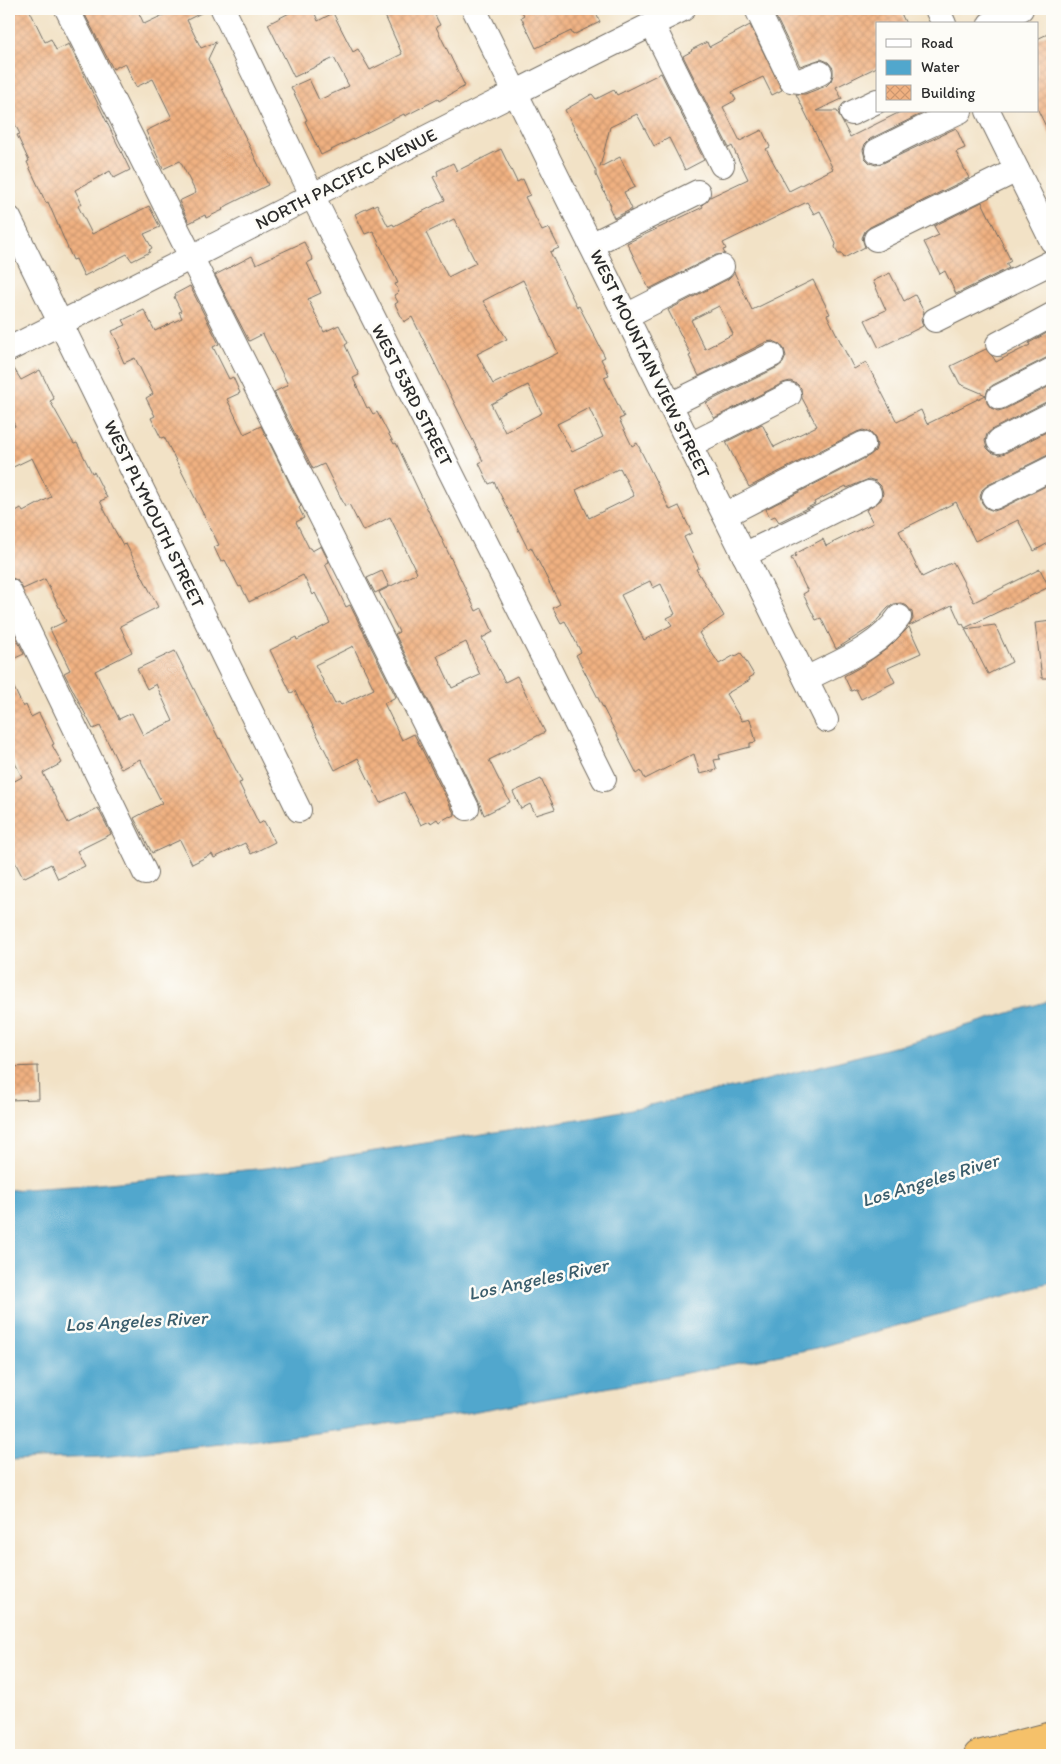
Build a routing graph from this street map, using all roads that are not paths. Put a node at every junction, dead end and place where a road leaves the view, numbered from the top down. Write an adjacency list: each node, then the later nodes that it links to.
1 (67, 9): 26 (street)
2 (223, 9): 21 (street, WEST 53RD STREET)
3 (474, 9): 12 (street, WEST MOUNTAIN VIEW STREET)
4 (683, 9): 10 (street, NORTH PACIFIC AVENUE)
5 (757, 9): 11 (street)
6 (937, 9): 8 (street)
7 (1021, 9): 9 (street)
8 (943, 22)
9 (994, 22)
10 (652, 24): 12 (street, NORTH PACIFIC AVENUE); 18 (street)
11 (820, 73)
12 (515, 92): 21 (street, NORTH PACIFIC AVENUE); 25 (street, WEST MOUNTAIN VIEW STREET)
13 (876, 101): 16 (street)
14 (958, 112): 17 (street)
15 (988, 112): 19 (street)
16 (852, 113)
17 (877, 152)
18 (722, 165)
19 (1017, 170): 23 (street); 24 (street)
20 (698, 192): 25 (street)
21 (312, 197): 26 (street, NORTH PACIFIC AVENUE); 53 (street, WEST 53RD STREET)
22 (9, 218): 32 (street, WEST PLYMOUTH STREET)
23 (876, 239)
24 (1052, 241)
25 (591, 245): 30 (street, WEST MOUNTAIN VIEW STREET)
26 (192, 258): 32 (street, NORTH PACIFIC AVENUE); 54 (street)
27 (1052, 262): 31 (street)
28 (722, 267): 30 (street)
29 (1052, 315): 33 (street)
30 (626, 316): 39 (street, WEST MOUNTAIN VIEW STREET)
31 (935, 320)
32 (61, 323): 34 (street, NORTH PACIFIC AVENUE); 55 (street, WEST PLYMOUTH STREET)
33 (998, 344)
34 (9, 349)
35 (772, 355): 39 (street)
36 (1052, 370): 38 (street)
37 (789, 395): 43 (street)
38 (999, 397)
39 (670, 405): 43 (street, WEST MOUNTAIN VIEW STREET)
40 (1052, 414): 41 (street)
41 (999, 441)
42 (863, 444): 47 (street)
43 (690, 445): 47 (street, WEST MOUNTAIN VIEW STREET)
44 (1052, 468): 45 (street)
45 (994, 497)
46 (864, 503): 48 (street)
47 (725, 516): 48 (street, WEST MOUNTAIN VIEW STREET)
48 (748, 562): 51 (street, WEST MOUNTAIN VIEW STREET)
49 (9, 591): 56 (street)
50 (899, 617): 51 (street)
51 (806, 679): 52 (street, WEST MOUNTAIN VIEW STREET)
52 (826, 720)
53 (604, 779)
54 (467, 808)
55 (299, 810)
56 (145, 873)
57 (1052, 1736): 58 (highway)
58 (978, 1755)

